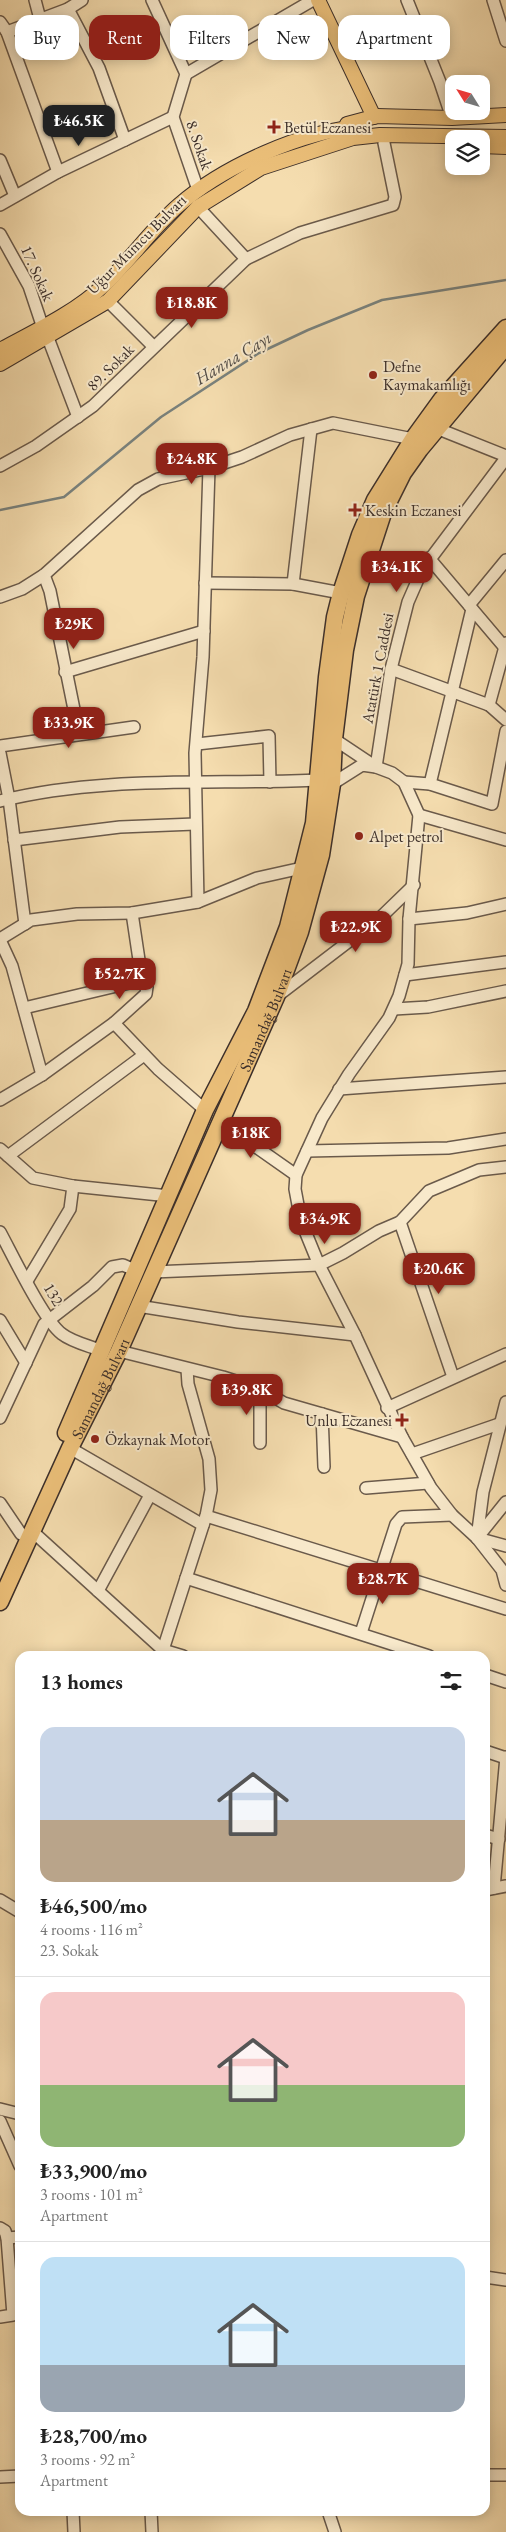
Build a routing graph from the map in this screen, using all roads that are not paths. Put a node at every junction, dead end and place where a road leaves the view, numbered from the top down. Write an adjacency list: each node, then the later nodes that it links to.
1 (35, 0): 9 (street)
2 (82, 0): 8 (street)
3 (152, 0): 13 (street)
4 (313, 0): 13 (street)
5 (318, 0): 17 (main road)
6 (407, 0): 14 (street)
7 (493, 0): 12 (street)
8 (68, 9): 10 (street); 23 (street)
9 (39, 15)
10 (51, 15)
11 (3, 27): 29 (street)
12 (506, 41)
13 (186, 74): 16 (street, 8. Sokak)
14 (445, 97)
15 (506, 116): 18 (main road)
16 (173, 117): 23 (street); 30 (street, 8. Sokak)
17 (374, 117): 19 (main road); 22 (main road)
18 (490, 117)
19 (445, 118)
20 (506, 128): 22 (main road, Uğur Mumcu Bulvarı)
21 (506, 136): 22 (main road, Uğur Mumcu Bulvarı)
22 (334, 137): 24 (main road); 30 (main road, Uğur Mumcu Bulvarı); 33 (main road, Uğur Mumcu Bulvarı)
23 (125, 140): 29 (street)
24 (384, 144): 25 (main road); 35 (street, 89. Sokak)
25 (445, 145)
26 (490, 146): 27 (main road)
27 (506, 147)
28 (0, 160): 31 (street)
29 (58, 172): 31 (street)
30 (198, 190): 38 (main road, Uğur Mumcu Bulvarı)
31 (15, 196): 32 (street)
32 (0, 206)
33 (198, 206): 35 (street); 36 (main road, Uğur Mumcu Bulvarı)
34 (0, 234): 38 (street, 17. Sokak)
35 (246, 259): 39 (street, 89. Sokak)
36 (108, 301): 38 (main road, Uğur Mumcu Bulvarı); 39 (street)
37 (506, 328): 46 (highway, Samandağ Bulvarı)
38 (45, 333): 41 (main road, Uğur Mumcu Bulvarı); 42 (main road, Uğur Mumcu Bulvarı); 43 (street, 17. Sokak)
39 (153, 346): 43 (street, 89. Sokak)
40 (506, 346): 44 (highway, Samandağ Bulvarı)
41 (0, 350)
42 (0, 364)
43 (78, 418): 48 (street, 89. Sokak)
44 (436, 428): 47 (street); 68 (highway, Samandağ Bulvarı)
45 (311, 429): 46 (street); 49 (street); 54 (street)
46 (413, 440): 55 (highway, Samandağ Bulvarı)
47 (506, 457): 50 (street, Atatürk 1 Caddesi)
48 (0, 466)
49 (209, 468): 52 (street); 53 (street)
50 (430, 558): 57 (street); 60 (street, Atatürk 1 Caddesi)
51 (506, 560): 57 (street)
52 (44, 575): 56 (street); 61 (street)
53 (205, 583): 54 (street); 58 (street)
54 (294, 584): 55 (street)
55 (341, 593): 74 (highway, Samandağ Bulvarı)
56 (0, 597)
57 (471, 607): 59 (street); 62 (street)
58 (204, 631): 61 (street); 69 (street)
59 (505, 646): 63 (street)
60 (391, 669): 62 (street); 72 (street, Atatürk 1 Caddesi)
61 (65, 672): 67 (street)
62 (454, 691): 63 (street); 77 (street)
63 (489, 705): 64 (street)
64 (506, 720)
65 (134, 726): 67 (street)
66 (506, 731): 77 (street)
67 (79, 734): 70 (street)
68 (334, 739): 72 (street); 74 (highway, Samandağ Bulvarı)
69 (197, 744): 73 (street); 76 (street)
70 (0, 746)
71 (0, 753): 78 (street)
72 (376, 767): 74 (street); 75 (street)
73 (270, 782): 74 (street); 76 (street)
74 (326, 782): 83 (highway, Samandağ Bulvarı); 95 (highway, Samandağ Bulvarı)
75 (404, 782): 77 (street); 79 (street)
76 (194, 783): 78 (street); 80 (street)
77 (430, 784)
78 (4, 800): 81 (street)
79 (419, 814): 82 (street); 84 (street)
80 (195, 824): 81 (street); 85 (street)
81 (14, 840): 89 (street)
82 (506, 840)
83 (302, 868): 85 (street); 104 (highway, Samandağ Bulvarı)
84 (414, 885): 88 (street); 95 (street)
85 (198, 902): 87 (street)
86 (506, 904): 88 (street)
87 (132, 912): 89 (street); 93 (street)
88 (409, 919): 92 (street)
89 (25, 924): 90 (street)
90 (0, 939): 96 (street)
91 (506, 962): 92 (street)
92 (405, 975): 97 (street)
93 (142, 980): 96 (street); 98 (street)
94 (506, 991): 97 (street)
95 (276, 997): 105 (highway, Samandağ Bulvarı)
96 (24, 1008): 100 (street)
97 (394, 1009): 102 (street)
98 (114, 1023): 99 (street); 100 (street)
99 (144, 1055): 104 (street); 108 (street)
100 (42, 1075): 103 (street)
101 (506, 1077): 102 (street)
102 (340, 1089): 107 (street)
103 (0, 1100)
104 (206, 1110): 112 (highway, Samandağ Bulvarı)
105 (220, 1121): 110 (street); 117 (highway, Samandağ Bulvarı)
106 (506, 1139): 107 (street)
107 (307, 1150): 110 (street)
108 (4, 1152): 111 (street)
109 (506, 1167): 113 (street)
110 (296, 1175): 115 (street)
111 (73, 1186): 112 (street); 118 (street)
112 (169, 1196): 116 (highway, Samandağ Bulvarı)
113 (400, 1222): 115 (street); 128 (street)
114 (0, 1232): 118 (street, 132)
115 (319, 1265): 117 (street); 122 (street)
116 (137, 1271): 120 (street); 123 (highway, Samandağ Bulvarı)
117 (154, 1272): 119 (highway, Samandağ Bulvarı)
118 (26, 1281): 120 (street, 132)
119 (138, 1306): 122 (street); 124 (highway, Samandağ Bulvarı)
120 (50, 1319): 123 (street, 132); 126 (street)
121 (0, 1320): 126 (street)
122 (355, 1335): 131 (street)
123 (102, 1351): 147 (highway, Samandağ Bulvarı)
124 (119, 1351): 127 (street); 137 (highway, Samandağ Bulvarı)
125 (506, 1354): 128 (street)
126 (26, 1363): 133 (street)
127 (187, 1369): 129 (street); 146 (street)
128 (453, 1377): 131 (street)
129 (260, 1389): 132 (street); 136 (street)
130 (506, 1402): 134 (street)
131 (387, 1408): 135 (street)
132 (322, 1414): 135 (street); 139 (street)
133 (0, 1418)
134 (499, 1424): 138 (street); 148 (street)
135 (402, 1437): 138 (street)
136 (260, 1442)
137 (70, 1448): 142 (street); 147 (highway, Samandağ Bulvarı)
138 (412, 1454): 140 (street)
139 (324, 1467)
140 (428, 1483): 141 (street); 145 (street)
141 (366, 1488)
142 (150, 1496): 146 (street); 154 (street)
143 (506, 1502): 148 (street)
144 (0, 1503): 147 (street)
145 (452, 1515): 148 (street); 150 (street)
146 (205, 1520): 150 (street); 151 (street)
147 (27, 1533): 152 (highway, Samandağ Bulvarı); 154 (street); 155 (highway, Samandağ Bulvarı)
148 (477, 1538): 149 (street); 153 (street)
149 (506, 1546)
150 (380, 1569): 156 (street); 157 (street)
151 (186, 1578): 157 (street); 159 (street)
152 (0, 1581)
153 (506, 1585)
154 (98, 1591): 158 (street)
155 (0, 1602)
156 (506, 1609)
157 (361, 1633): 160 (street)
158 (160, 1651)
159 (163, 1651)
160 (414, 1651)
161 (490, 1677): 162 (street)
162 (506, 1682)
163 (490, 1752): 164 (street)
164 (506, 1757): 165 (street)
165 (505, 1791): 167 (street)
166 (490, 1837): 167 (street)
167 (498, 1839): 168 (street)
168 (495, 1888)
169 (0, 1900): 170 (street)
170 (15, 1909)
171 (0, 2109): 172 (street)
172 (15, 2113)
173 (0, 2121): 174 (street)
174 (5, 2146): 175 (street)
175 (15, 2159)
176 (0, 2228): 178 (street)
177 (15, 2237): 178 (street)
178 (7, 2238): 181 (street)
179 (490, 2278): 180 (street)
180 (506, 2280)
181 (0, 2316)
182 (490, 2475): 183 (street)
183 (506, 2475)
184 (15, 2476): 185 (street)
185 (0, 2477)
186 (73, 2516): 189 (street)
187 (151, 2516): 190 (street)
188 (330, 2516): 191 (street)
189 (74, 2532)
190 (152, 2532)
191 (335, 2532)

